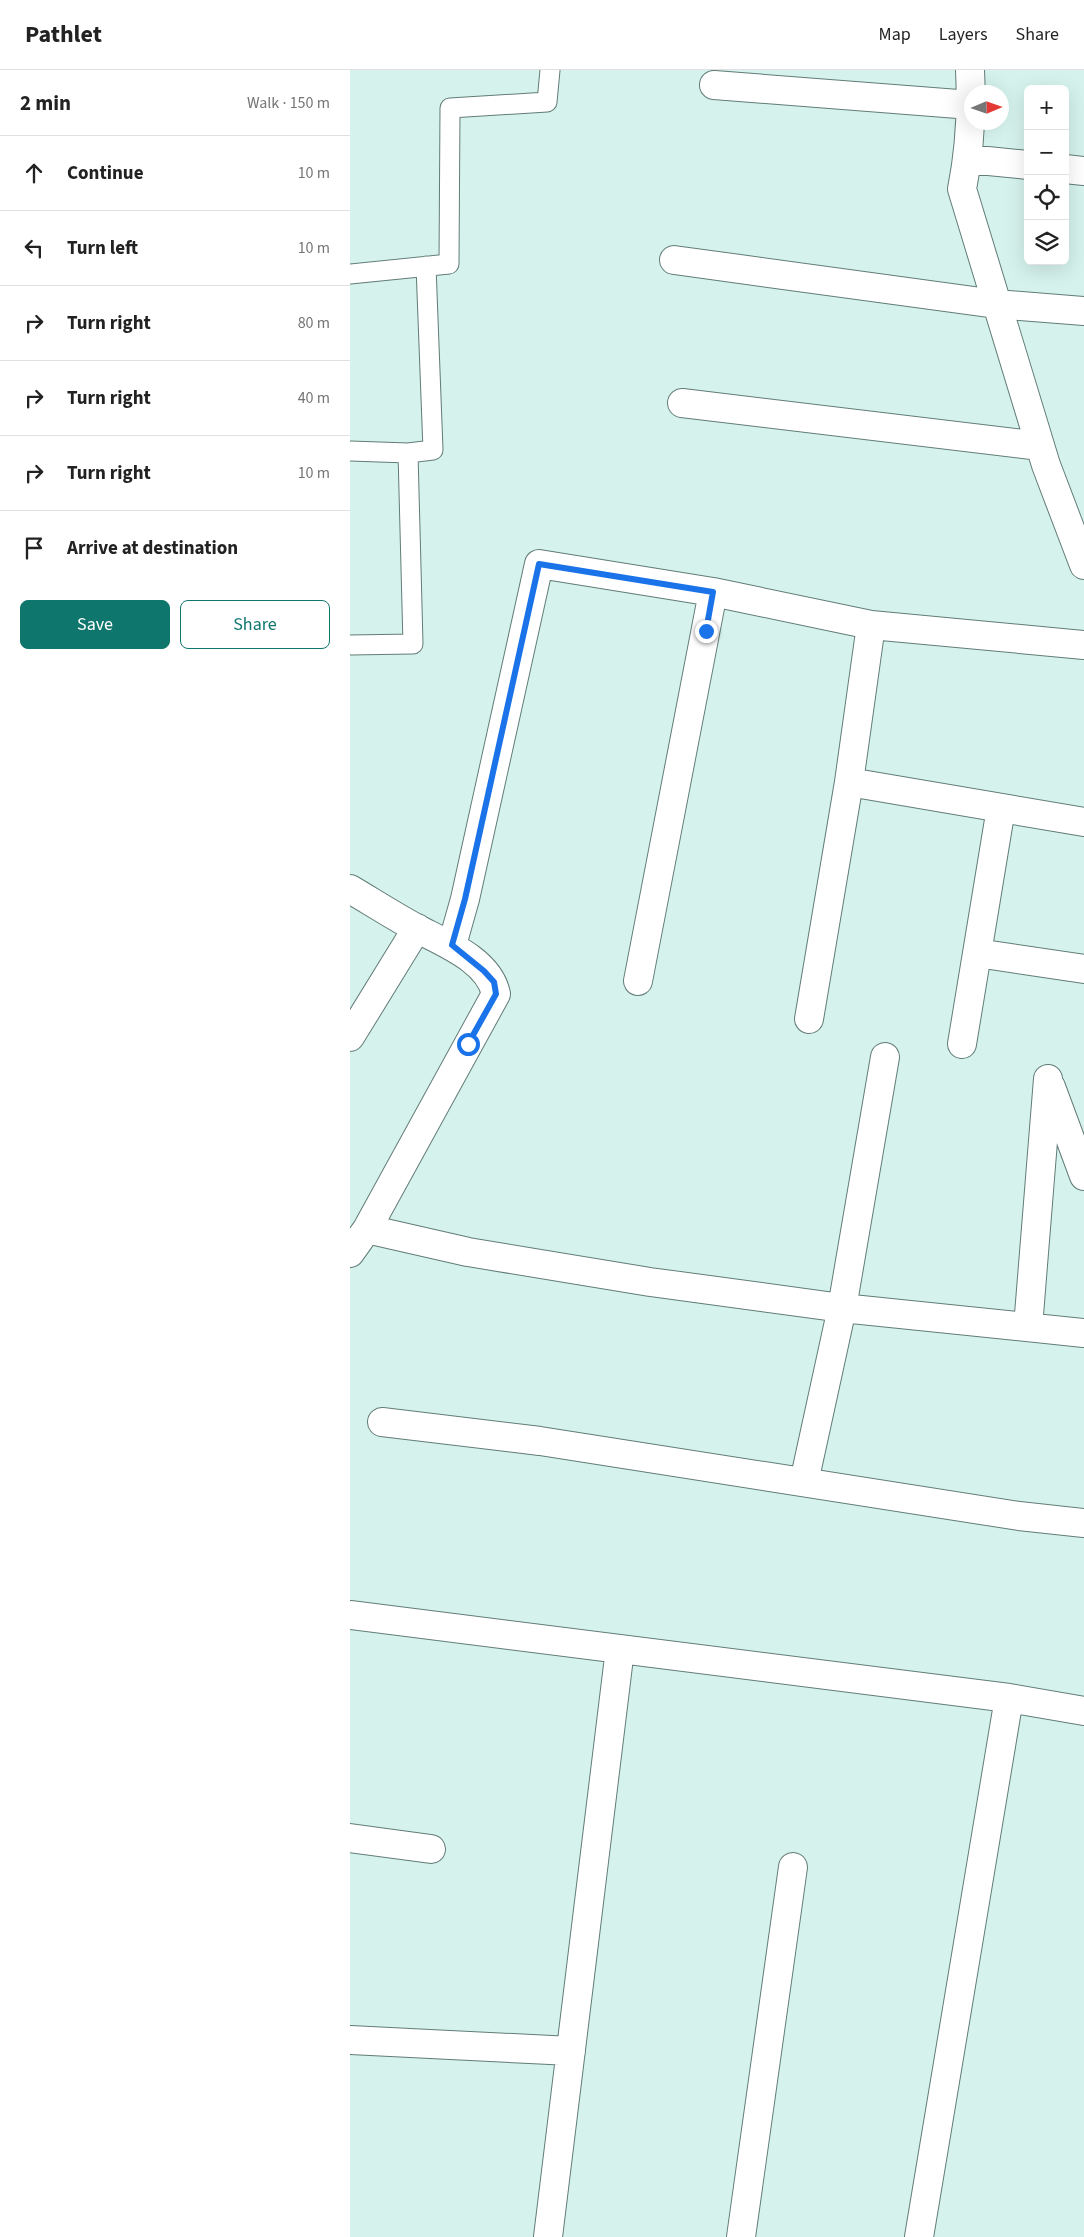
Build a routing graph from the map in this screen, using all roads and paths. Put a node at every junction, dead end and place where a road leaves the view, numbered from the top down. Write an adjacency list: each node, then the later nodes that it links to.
1 (550, 70): 12 (lane)
2 (970, 70): 4 (street)
3 (714, 85): 5 (street)
4 (970, 85)
5 (964, 104)
6 (970, 130): 7 (street)
7 (968, 159): 8 (street); 14 (street)
8 (1024, 165)
9 (1069, 169): 10 (street)
10 (1084, 171)
11 (674, 260): 14 (street)
12 (426, 266): 13 (lane); 19 (lane)
13 (350, 274)
14 (996, 304): 15 (street); 17 (street)
15 (1084, 311)
16 (682, 403): 17 (street)
17 (1040, 446): 20 (street)
18 (350, 451): 19 (lane)
19 (408, 453): 23 (lane)
20 (1084, 566)
21 (713, 592): 22 (street); 30 (street); 33 (street)
22 (871, 625): 24 (street); 25 (street)
23 (350, 645)
24 (1084, 645)
25 (849, 782): 26 (street); 34 (street)
26 (1001, 808): 27 (street); 31 (street)
27 (1084, 822)
28 (350, 889): 29 (street)
29 (417, 928): 30 (street); 35 (street)
30 (452, 945): 39 (street)
31 (977, 952): 32 (street); 36 (street)
32 (1084, 969)
33 (638, 981)
34 (809, 1019)
35 (350, 1037)
36 (962, 1044)
37 (885, 1057): 41 (street)
38 (1084, 1176): 42 (street)
39 (367, 1229): 40 (street); 41 (street)
40 (350, 1253)
41 (842, 1308): 42 (street); 45 (street)
42 (1028, 1327): 43 (street)
43 (1084, 1333)
44 (382, 1422): 45 (street)
45 (804, 1482): 46 (street)
46 (1084, 1522)
47 (350, 1615): 48 (street)
48 (620, 1649): 49 (street); 55 (street)
49 (1010, 1698): 50 (street); 58 (street)
50 (1084, 1711)
51 (350, 1838): 52 (street)
52 (431, 1849)
53 (793, 1867): 57 (street)
54 (350, 2040): 55 (street)
55 (571, 2052): 56 (street)
56 (548, 2237)
57 (741, 2237)
58 (919, 2237)

